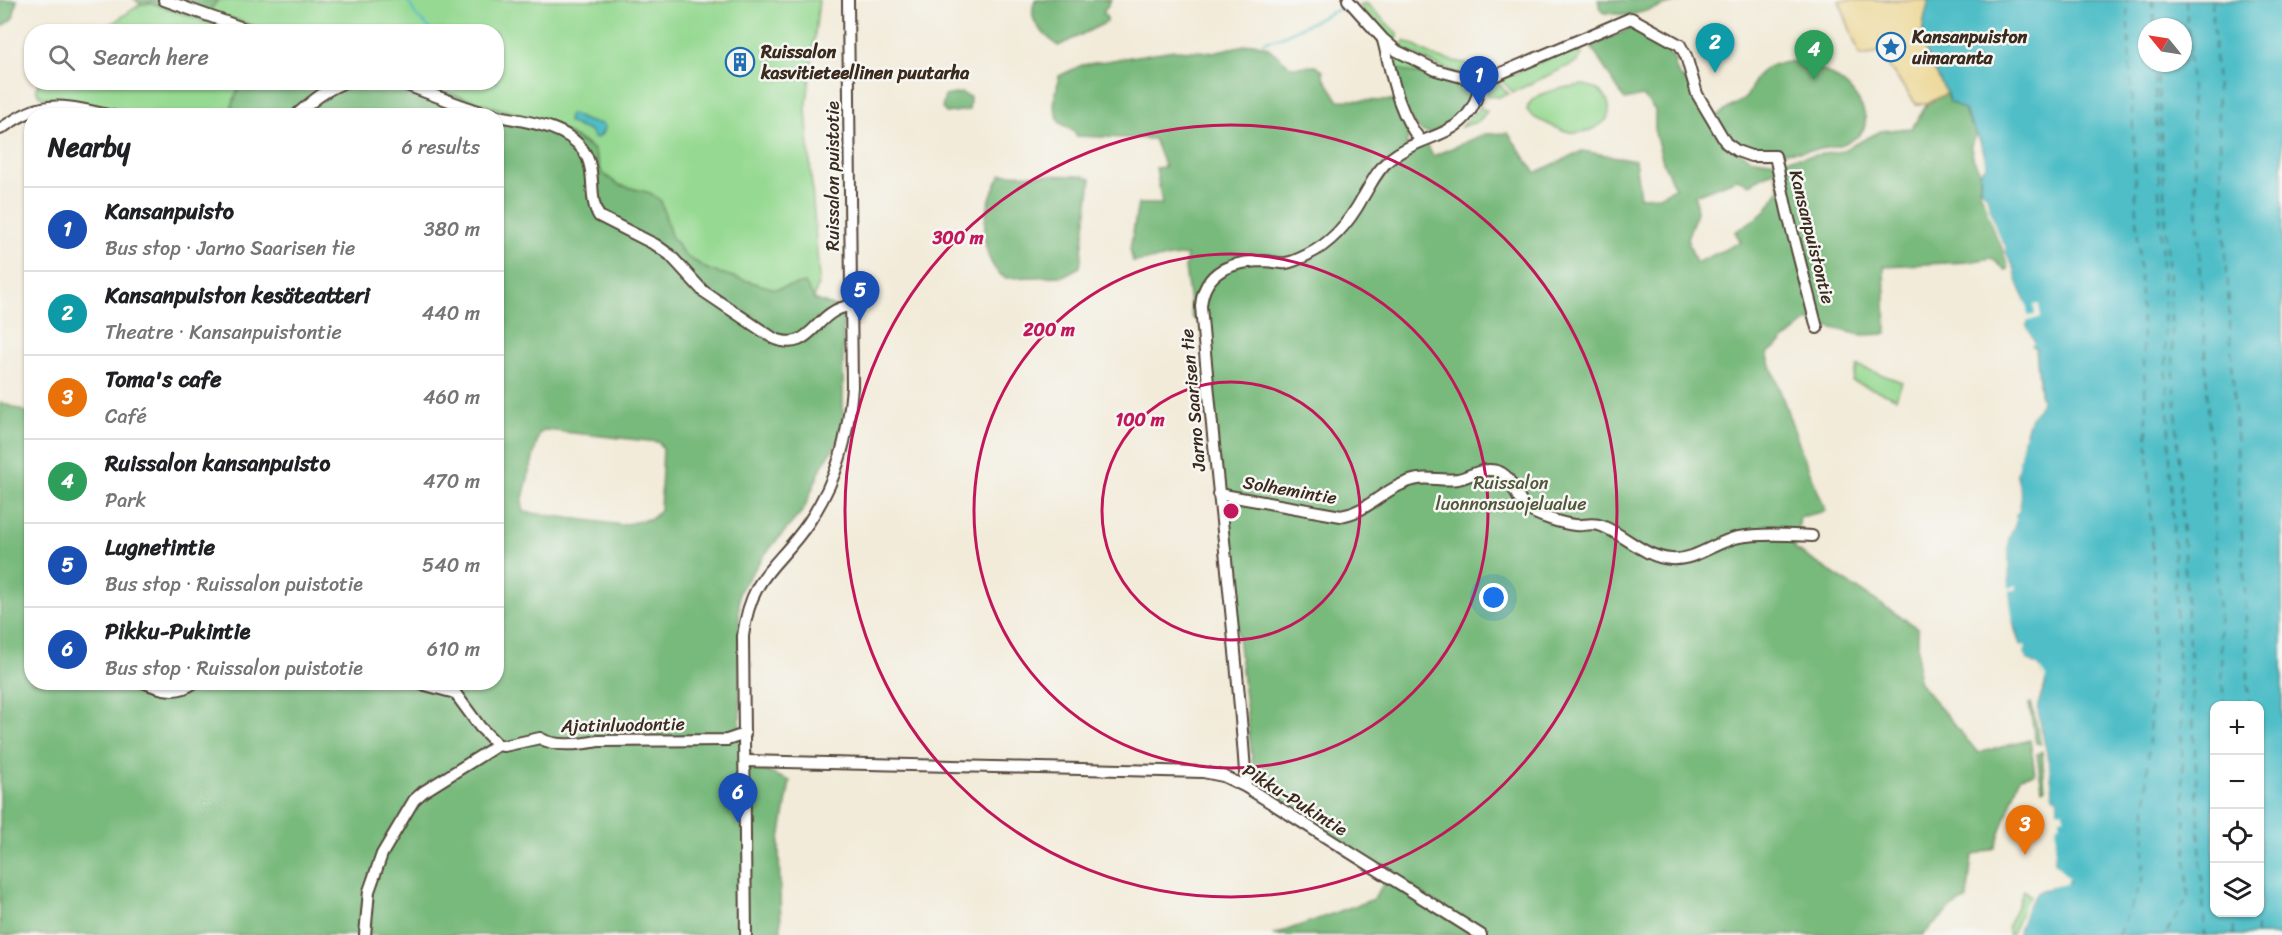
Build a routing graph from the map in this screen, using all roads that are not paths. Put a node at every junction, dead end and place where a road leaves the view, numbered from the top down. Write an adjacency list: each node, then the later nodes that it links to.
1 (164, 0): 4 (street)
2 (848, 0): 17 (street, Ruissalon puistotie)
3 (1348, 0): 5 (street)
4 (232, 24)
5 (1383, 39): 6 (street); 16 (street)
6 (1480, 82): 16 (street, Jarno Saarisen tie); 18 (street, Kansanpuistontie)
7 (331, 90): 11 (street)
8 (421, 90): 12 (street)
9 (43, 108): 10 (street)
10 (62, 108)
11 (304, 108)
12 (472, 108)
13 (24, 115): 15 (street)
14 (504, 116): 17 (street)
15 (0, 129)
16 (1421, 141): 19 (street, Jarno Saarisen tie)
17 (850, 306): 22 (street, Ruissalon puistotie)
18 (1817, 328)
19 (1218, 494): 20 (street, Solhemintie); 25 (street, Jarno Saarisen tie)
20 (1812, 536)
21 (444, 690): 23 (street)
22 (745, 734): 23 (street, Ajatinluodontie); 24 (street, Ruissalon puistotie)
23 (498, 744): 26 (street, Ajatinluodontie)
24 (745, 761): 25 (street, Pikku-Pukintie); 27 (street, Ruissalon puistotie)
25 (1246, 788): 28 (street, Pikku-Pukintie)
26 (365, 935)
27 (746, 935)
28 (1481, 935)

